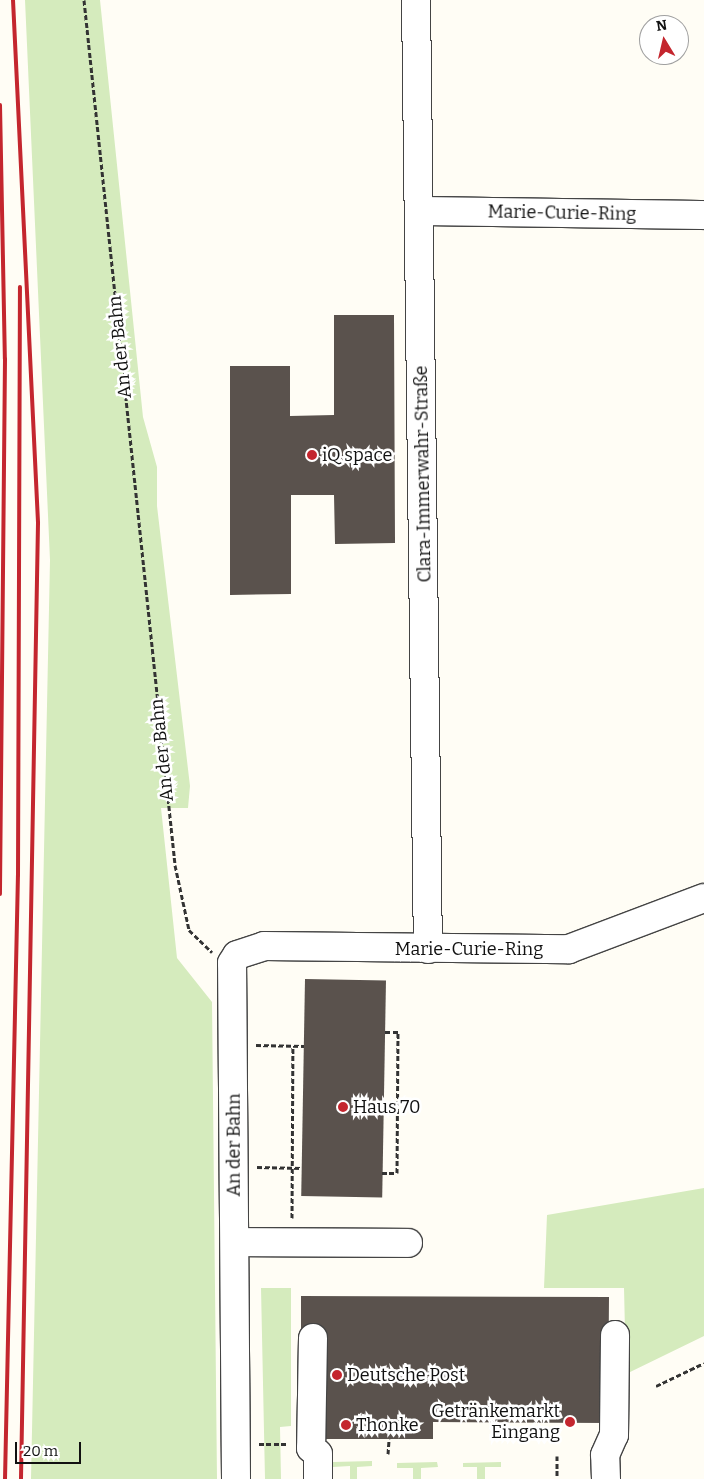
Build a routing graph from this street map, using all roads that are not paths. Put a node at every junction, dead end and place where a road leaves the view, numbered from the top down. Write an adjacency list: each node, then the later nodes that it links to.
1 (416, 0): 2 (street, Clara-Immerwahr-Straße)
2 (420, 211): 3 (street, Marie-Curie-Ring); 5 (street, Clara-Immerwahr-Straße)
3 (704, 215)
4 (704, 898): 5 (street, Marie-Curie-Ring)
5 (428, 949): 6 (street, Marie-Curie-Ring)
6 (232, 964): 7 (street, An der Bahn)
7 (235, 1242): 8 (street); 11 (street, An der Bahn)
8 (408, 1243)
9 (615, 1335): 13 (street)
10 (313, 1338): 12 (street)
11 (236, 1479)
12 (318, 1479)
13 (606, 1479)

